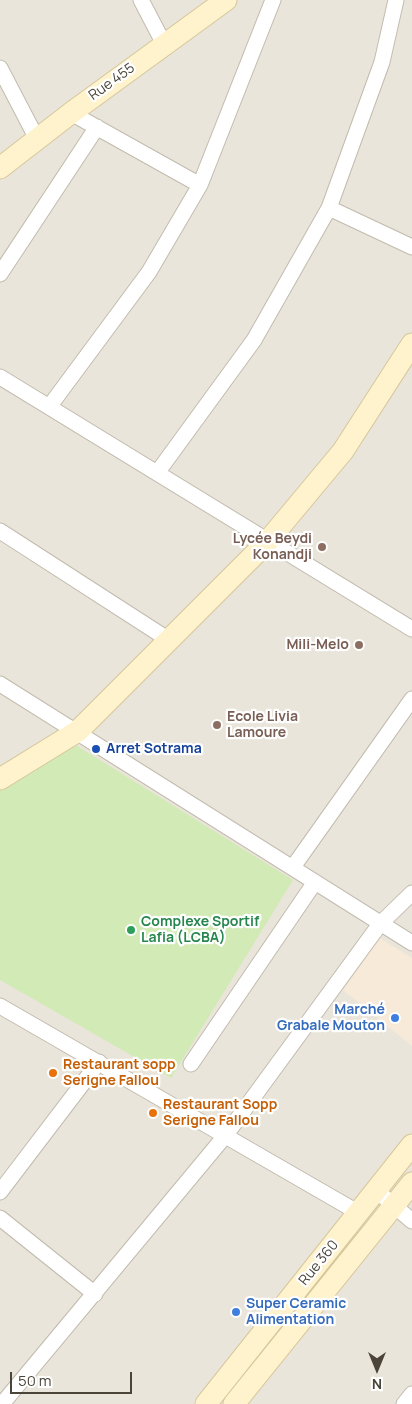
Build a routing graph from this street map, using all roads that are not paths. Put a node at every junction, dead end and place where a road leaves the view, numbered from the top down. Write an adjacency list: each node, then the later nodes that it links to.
1 (141, 0): 5 (street)
2 (226, 0): 5 (street, Rue 455)
3 (273, 0): 11 (street)
4 (396, 0): 12 (street)
5 (164, 44): 7 (street, Rue 455)
6 (0, 68): 9 (street)
7 (71, 113): 8 (street); 9 (street, Rue 455)
8 (97, 127): 11 (street); 14 (street)
9 (37, 139): 10 (street, Rue 455)
10 (0, 168)
11 (200, 185): 17 (street)
12 (329, 208): 13 (street); 18 (street)
13 (412, 247)
14 (0, 274)
15 (412, 344): 20 (street)
16 (0, 377): 17 (street)
17 (48, 407): 18 (street)
18 (157, 473): 20 (street)
19 (0, 532): 22 (street)
20 (268, 541): 21 (street); 22 (street)
21 (412, 629)
22 (169, 640): 25 (street)
23 (0, 684): 25 (street)
24 (412, 699): 27 (street)
25 (78, 732): 26 (street); 27 (street)
26 (0, 779)
27 (293, 867): 28 (street)
28 (315, 882): 30 (street); 34 (street)
29 (412, 893): 30 (street)
30 (380, 924): 31 (street); 35 (street)
31 (412, 943)
32 (0, 1006): 33 (street)
33 (99, 1062): 35 (street); 39 (street)
34 (191, 1064)
35 (225, 1136): 41 (street); 44 (street)
36 (412, 1145): 38 (street, Rue 360)
37 (412, 1183): 40 (street, Rue 360)
38 (377, 1191): 40 (street); 41 (street, Rue 360)
39 (0, 1192)
40 (394, 1206): 43 (street); 48 (street, Rue 360)
41 (359, 1213): 47 (street, Rue 360)
42 (0, 1218): 44 (street)
43 (412, 1221)
44 (95, 1294): 46 (street)
45 (412, 1394): 49 (street)
46 (2, 1404)
47 (206, 1404)
48 (234, 1404)
49 (404, 1404)

